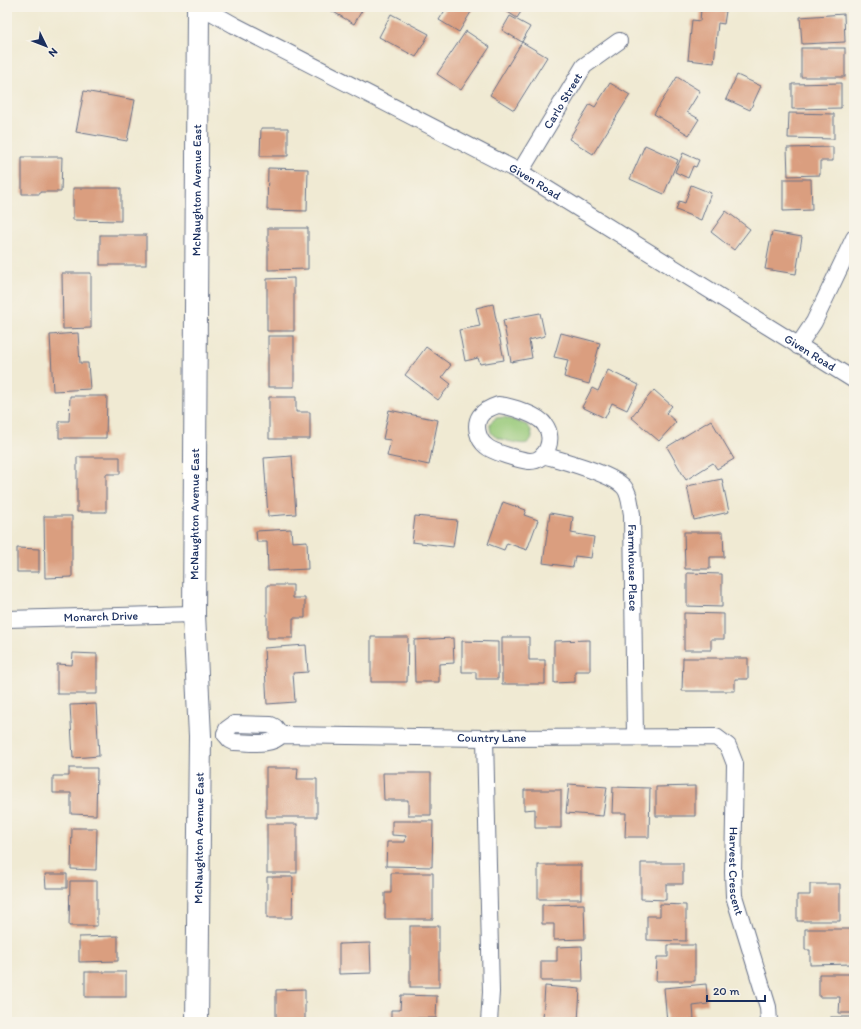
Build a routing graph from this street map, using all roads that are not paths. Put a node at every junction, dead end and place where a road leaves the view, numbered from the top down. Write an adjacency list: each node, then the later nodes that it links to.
1 (198, 7): 9 (main road, McNaughton Avenue East)
2 (202, 7): 4 (street, Given Road)
3 (619, 41): 4 (street, Carlo Street)
4 (520, 172): 6 (street, Given Road)
5 (854, 238): 6 (street)
6 (798, 346): 7 (street, Given Road)
7 (854, 380)
8 (543, 455): 8 (street); 12 (street, Farmhouse Place)
9 (194, 614): 10 (street, Monarch Drive); 11 (main road, McNaughton Avenue East)
10 (7, 619)
11 (200, 736): 14 (street, Country Lane); 15 (main road, McNaughton Avenue East)
12 (635, 737): 13 (street, Country Lane); 14 (street, Country Lane)
13 (702, 737): 17 (street, Harvest Crescent)
14 (485, 738): 16 (street)
15 (197, 1022)
16 (489, 1022)
17 (769, 1022)

